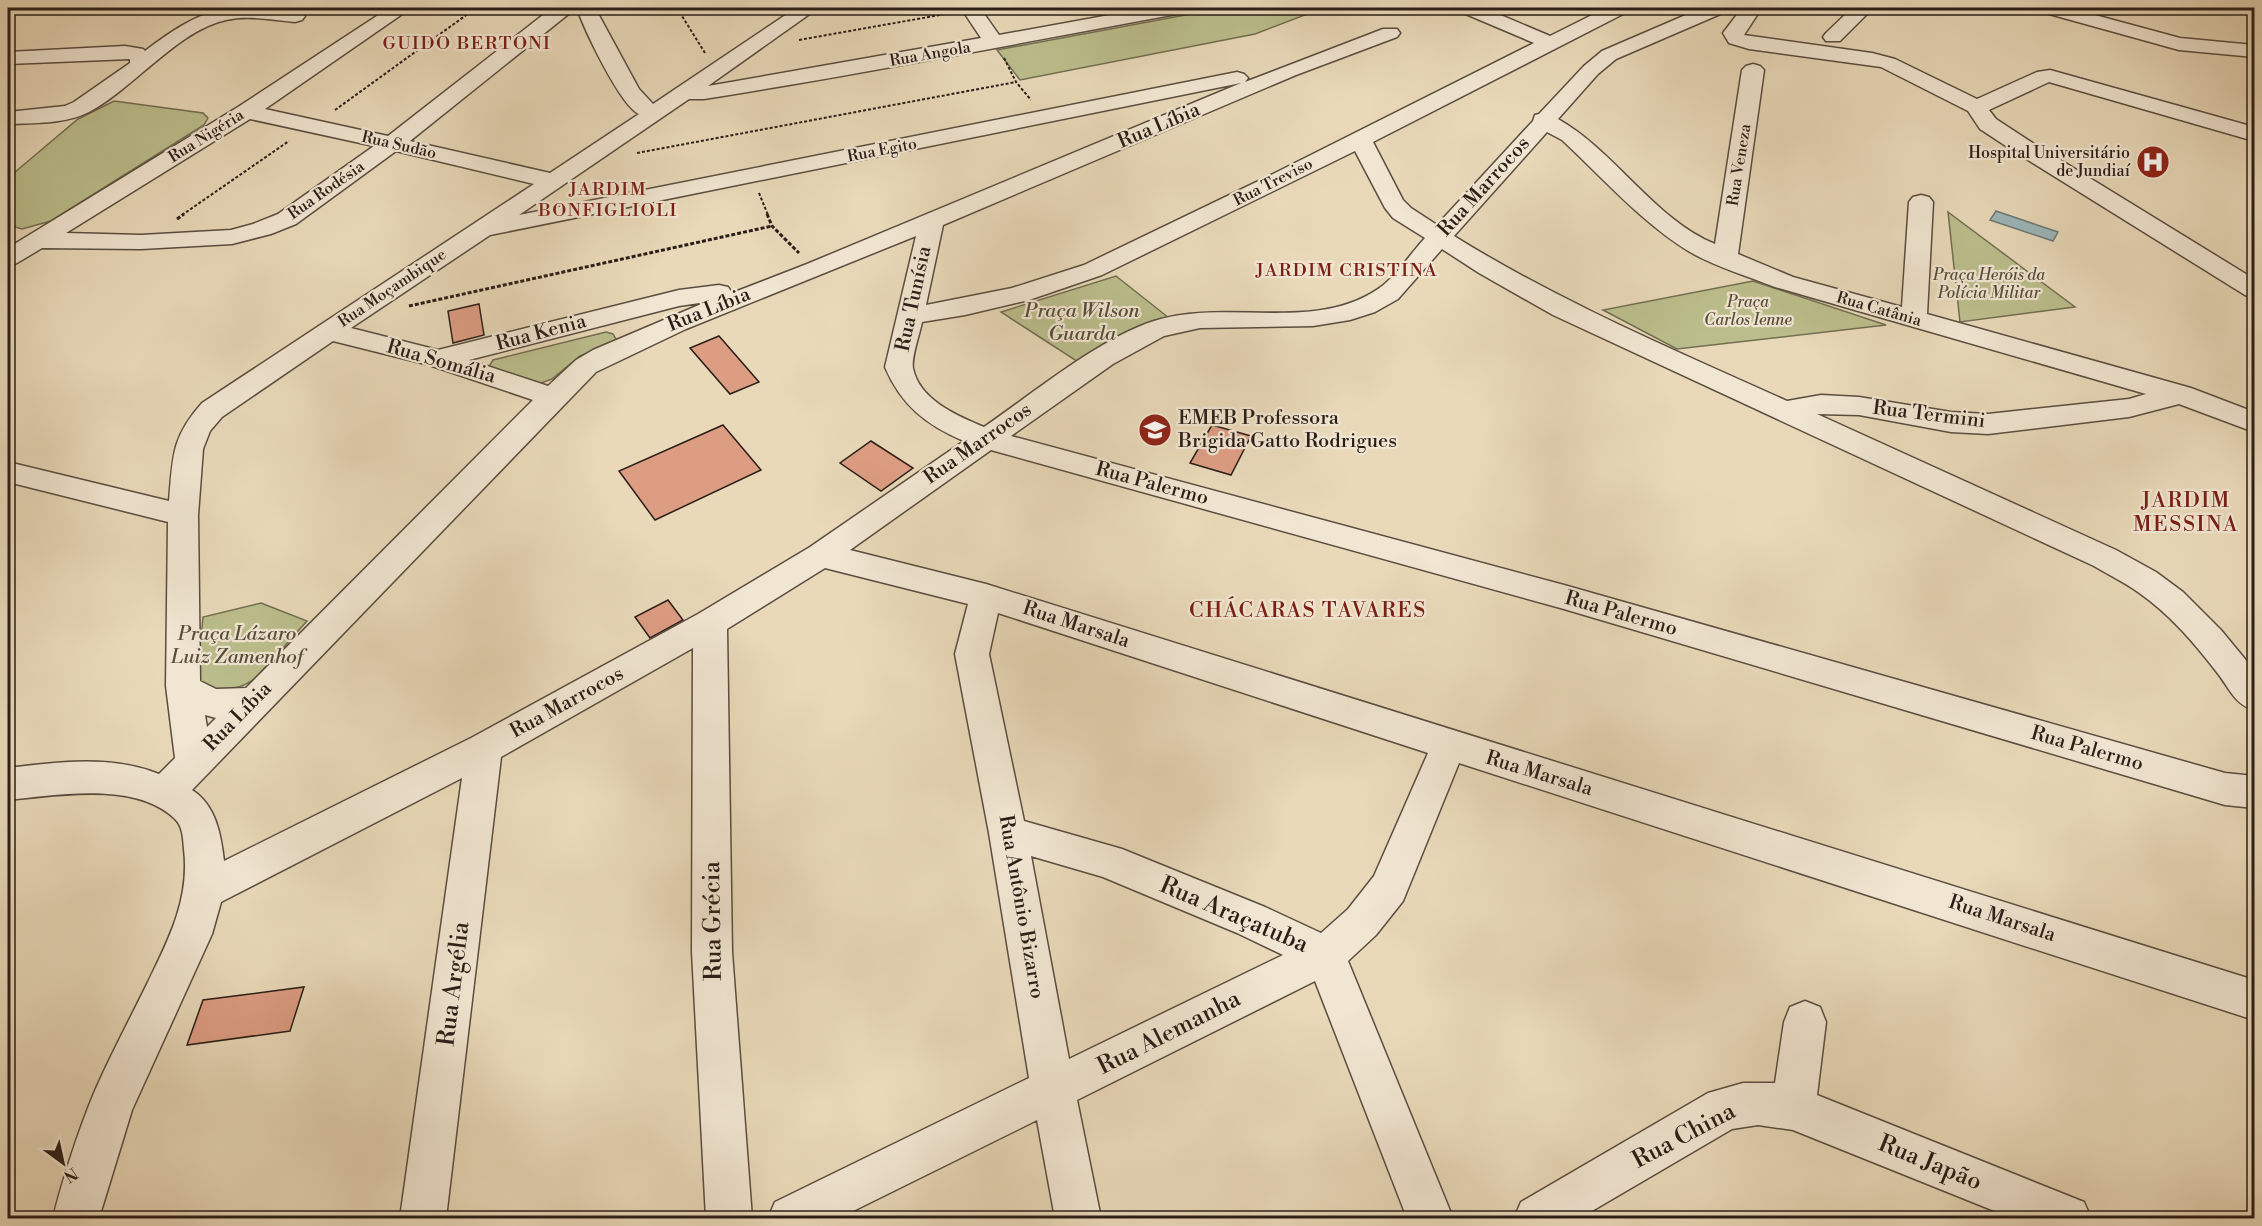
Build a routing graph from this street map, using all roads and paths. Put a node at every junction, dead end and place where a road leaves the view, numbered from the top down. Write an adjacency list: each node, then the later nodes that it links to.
1 (401, 8): 37 (street, Rua Nigéria)
2 (564, 8): 21 (street, Rua Rodésia)
3 (677, 8): 30 (path)
4 (766, 8): 19 (street)
5 (808, 8): 19 (street, Rua Moçambique)
6 (1177, 8): 24 (street, Rua Angola)
7 (1468, 8): 25 (street)
8 (1620, 8): 25 (street, Rua Treviso)
9 (1718, 8): 41 (street, Rua Marrocos)
10 (1746, 8): 36 (street)
11 (1863, 8): 23 (street)
12 (2049, 8): 18 (street)
13 (2082, 8): 18 (street)
14 (971, 9): 24 (street); 26 (path)
15 (588, 13): 21 (street); 38 (street)
16 (2146, 14): 20 (street)
17 (295, 16): 29 (street)
18 (2102, 22): 27 (street)
19 (783, 25): 26 (street, Rua Moçambique)
20 (2224, 29)
21 (535, 31): 45 (street, Rua Rodésia)
22 (1390, 33): 32 (street, Rua Líbia)
23 (1833, 37)
24 (995, 43): 33 (path); 34 (street, Rua Angola)
25 (1550, 43): 44 (street, Rua Treviso)
26 (746, 49): 30 (street, Rua Moçambique)
27 (2254, 52)
28 (8, 58): 29 (street)
29 (140, 65): 40 (street)
30 (714, 70): 34 (street, Rua Moçambique)
31 (1754, 70): 56 (street, Rua Veneza)
32 (1289, 71): 35 (street, Rua Egito); 42 (street, Rua Líbia)
33 (1016, 82): 39 (path); 46 (path)
34 (681, 93): 38 (street, Rua Moçambique)
35 (1140, 97): 39 (street, Rua Egito); 42 (street)
36 (1979, 108): 43 (street); 58 (street)
37 (246, 111): 45 (street, Rua Sudão); 54 (street, Rua Nigéria)
38 (655, 111): 48 (street, Rua Moçambique)
39 (1044, 117): 47 (street, Rua Egito)
40 (8, 118)
41 (1543, 120): 53 (street, Rua Marrocos); 56 (street, Rua Catânia)
42 (1172, 121): 50 (street, Rua Líbia)
43 (2254, 134)
44 (1360, 139): 53 (street); 63 (street, Rua Treviso)
45 (393, 143): 48 (street, Rua Sudão); 54 (street, Rua Rodésia)
46 (637, 153)
47 (752, 176): 51 (path); 52 (street, Rua Egito)
48 (552, 181): 52 (street, Rua Moçambique)
49 (1921, 202): 64 (street)
50 (931, 222): 57 (street, Rua Líbia); 63 (street, Rua Tunísia)
51 (772, 226): 57 (path); 61 (path)
52 (476, 232): 66 (street, Rua Moçambique)
53 (1440, 237): 70 (street); 72 (street, Rua Marrocos)
54 (37, 240): 55 (street, Rua Nigéria)
55 (8, 258)
56 (1725, 259): 64 (street, Rua Catânia)
57 (816, 269): 59 (street, Rua Líbia)
58 (2254, 291): 60 (street)
59 (748, 294): 62 (street, Rua Kenia); 65 (street, Rua Líbia)
60 (2254, 304)
61 (403, 308)
62 (609, 315): 65 (street, Rua Kenia); 67 (street, Rua Kenia)
63 (912, 315): 72 (street, Rua Tunísia)
64 (1914, 319): 68 (street, Rua Catânia)
65 (677, 323): 69 (street, Rua Líbia)
66 (328, 331): 67 (street, Rua Somália); 74 (street, Rua Moçambique)
67 (438, 359): 69 (street, Rua Somália)
68 (2181, 395): 70 (street, Rua Termini); 71 (street, Rua Catânia)
69 (553, 397): 80 (street, Rua Líbia)
70 (1784, 411): 79 (street)
71 (2254, 422)
72 (986, 439): 75 (street, Rua Marrocos); 85 (street, Rua Palermo)
73 (8, 472): 74 (street)
74 (183, 516): 78 (street, Rua Moçambique)
75 (821, 555): 76 (street, Rua Marsala); 77 (street, Rua Marrocos)
76 (986, 596): 81 (street, Rua Marsala); 87 (street, Rua Antônio Bizarro)
77 (710, 623): 82 (street, Rua Marrocos); 96 (street, Rua Grécia)
78 (183, 686): 80 (street); 83 (street, Rua Moçambique)
79 (2254, 696)
80 (254, 701): 83 (street, Rua Líbia)
81 (1449, 746): 89 (street, Rua Alemanha); 90 (street, Rua Marsala)
82 (484, 749): 88 (street, Rua Marrocos); 95 (street, Rua Argélia)
83 (194, 761): 86 (street, Rua Líbia)
84 (8, 784): 86 (street)
85 (2254, 792)
86 (165, 793): 88 (street)
87 (1008, 833): 89 (street, Rua Araçatuba); 92 (street, Rua Antônio Bizarro)
88 (204, 891): 94 (street)
89 (1325, 955): 92 (street, Rua Alemanha); 99 (street, Rua Araçatuba)
90 (2254, 1000)
91 (1805, 1022): 93 (street)
92 (1053, 1090): 97 (street, Rua Alemanha); 98 (street, Rua Antônio Bizarro)
93 (1793, 1108): 100 (street, Rua China); 101 (street, Rua Japão)
94 (76, 1218)
95 (423, 1218)
96 (729, 1218)
97 (790, 1218)
98 (1078, 1218)
99 (1430, 1218)
100 (1537, 1218)
101 (2068, 1218)

